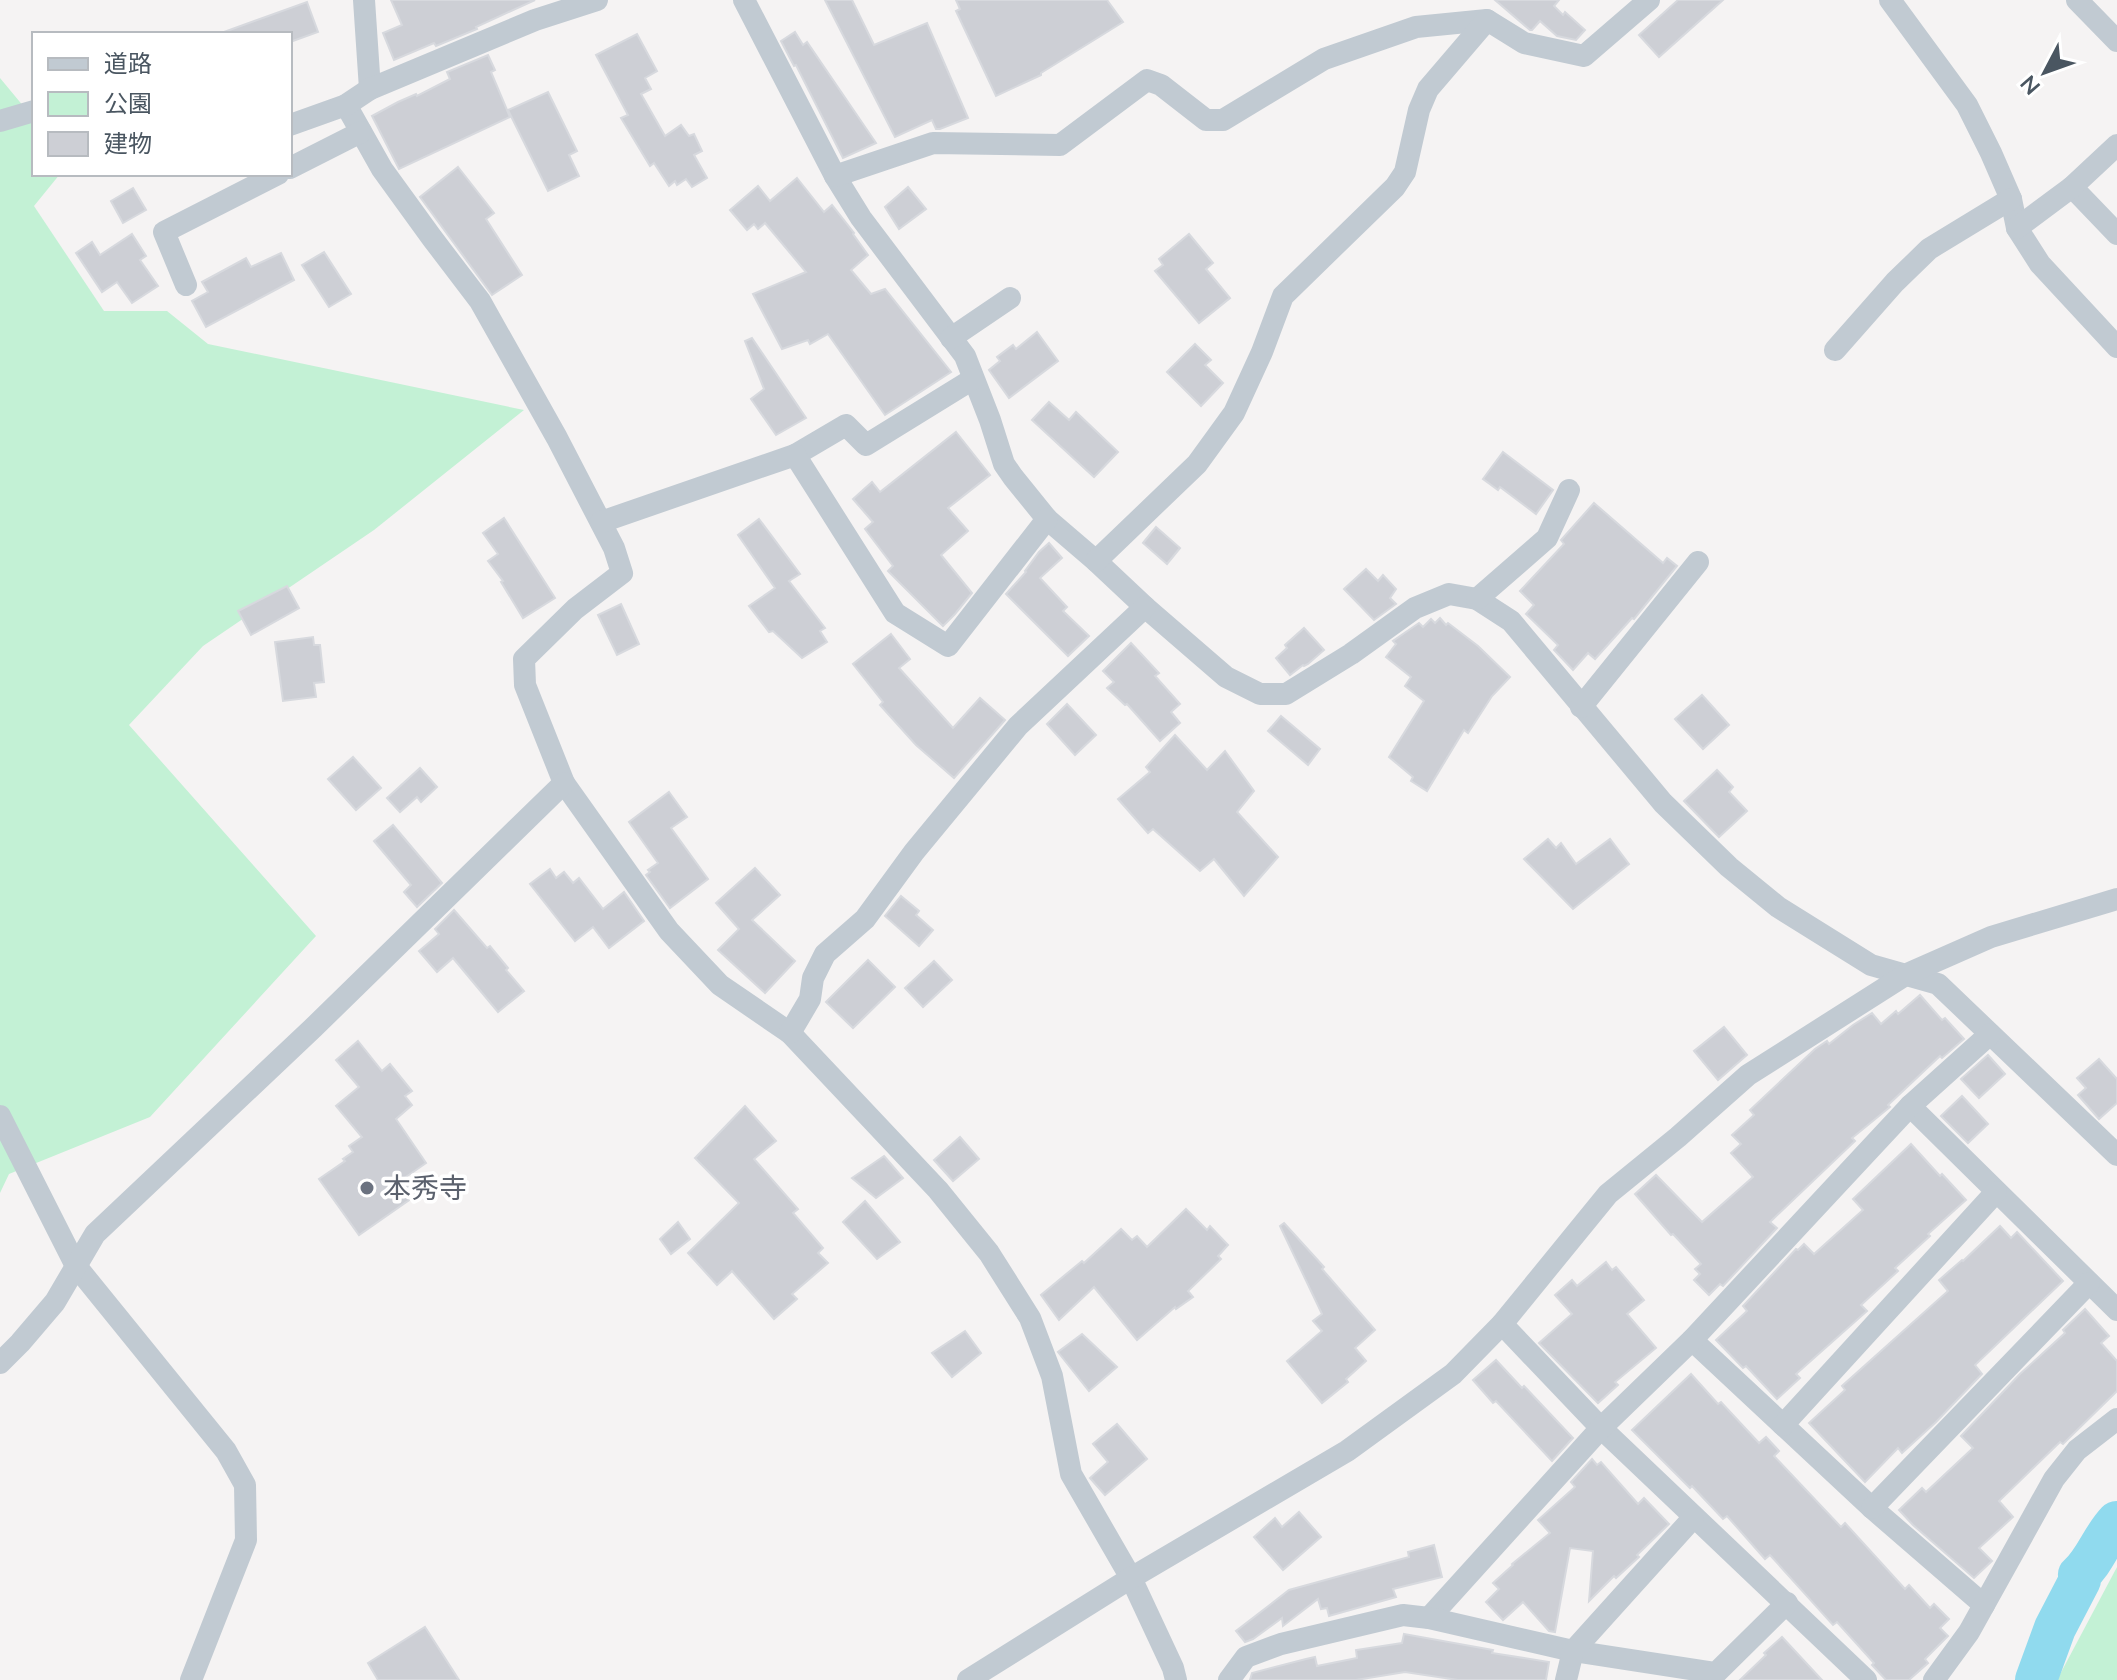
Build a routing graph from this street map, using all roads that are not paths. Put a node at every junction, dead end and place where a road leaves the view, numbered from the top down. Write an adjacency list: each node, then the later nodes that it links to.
1 (364, 0): 9 (street)
2 (744, 0): 18 (street)
3 (1649, 0): 7 (street)
4 (2077, 0): 8 (street)
5 (583, 2): 9 (street)
6 (1899, 4): 20 (street)
7 (1487, 20): 18 (street); 33 (street)
8 (2117, 41)
9 (370, 89): 10 (street)
10 (346, 105): 13 (street); 14 (street)
11 (32, 112): 12 (street)
12 (0, 121)
13 (292, 124)
14 (361, 132): 16 (street); 32 (street)
15 (2117, 145): 19 (street)
16 (292, 167)
17 (274, 176): 23 (street)
18 (835, 176): 25 (street)
19 (2072, 187): 21 (street); 22 (street)
20 (2011, 199): 21 (street); 27 (street)
21 (2017, 228): 26 (street)
22 (2117, 234)
23 (186, 285)
24 (1010, 298): 25 (street)
25 (951, 338): 28 (street)
26 (2117, 347)
27 (1835, 350)
28 (973, 379): 29 (street); 31 (street)
29 (795, 455): 31 (street); 32 (street)
30 (1569, 490): 35 (street)
31 (1047, 519): 33 (street)
32 (601, 522): 38 (street)
33 (1096, 561): 36 (street)
34 (1698, 562): 37 (street)
35 (1477, 599): 36 (street); 37 (street)
36 (1145, 607): 41 (street)
37 (1581, 707): 40 (street)
38 (564, 783): 41 (street); 47 (street)
39 (2117, 899): 40 (street)
40 (1907, 974): 42 (street); 50 (street)
41 (790, 1033): 58 (street)
42 (1990, 1034): 43 (street); 45 (street)
43 (1910, 1106): 46 (street); 51 (street)
44 (0, 1116): 47 (street)
45 (2117, 1155)
46 (1996, 1192): 48 (street); 54 (street)
47 (76, 1266): 52 (street); 63 (street)
48 (2089, 1283): 49 (street); 56 (street)
49 (2117, 1310)
50 (1502, 1324): 55 (street); 58 (street)
51 (1692, 1340): 54 (street); 55 (street)
52 (0, 1363)
53 (2117, 1419): 60 (street)
54 (1783, 1425): 56 (street)
55 (1601, 1428): 57 (street); 61 (street)
56 (1872, 1508): 60 (street)
57 (1693, 1518): 59 (street); 62 (street)
58 (1131, 1578): 64 (street); 65 (street)
59 (1787, 1603): 62 (street); 68 (street)
60 (1984, 1605): 69 (street)
61 (1429, 1618): 62 (street); 66 (street)
62 (1573, 1651): 67 (street)
63 (191, 1680)
64 (968, 1680)
65 (1176, 1680)
66 (1229, 1680)
67 (1566, 1680)
68 (1866, 1680)
69 (1934, 1680)

